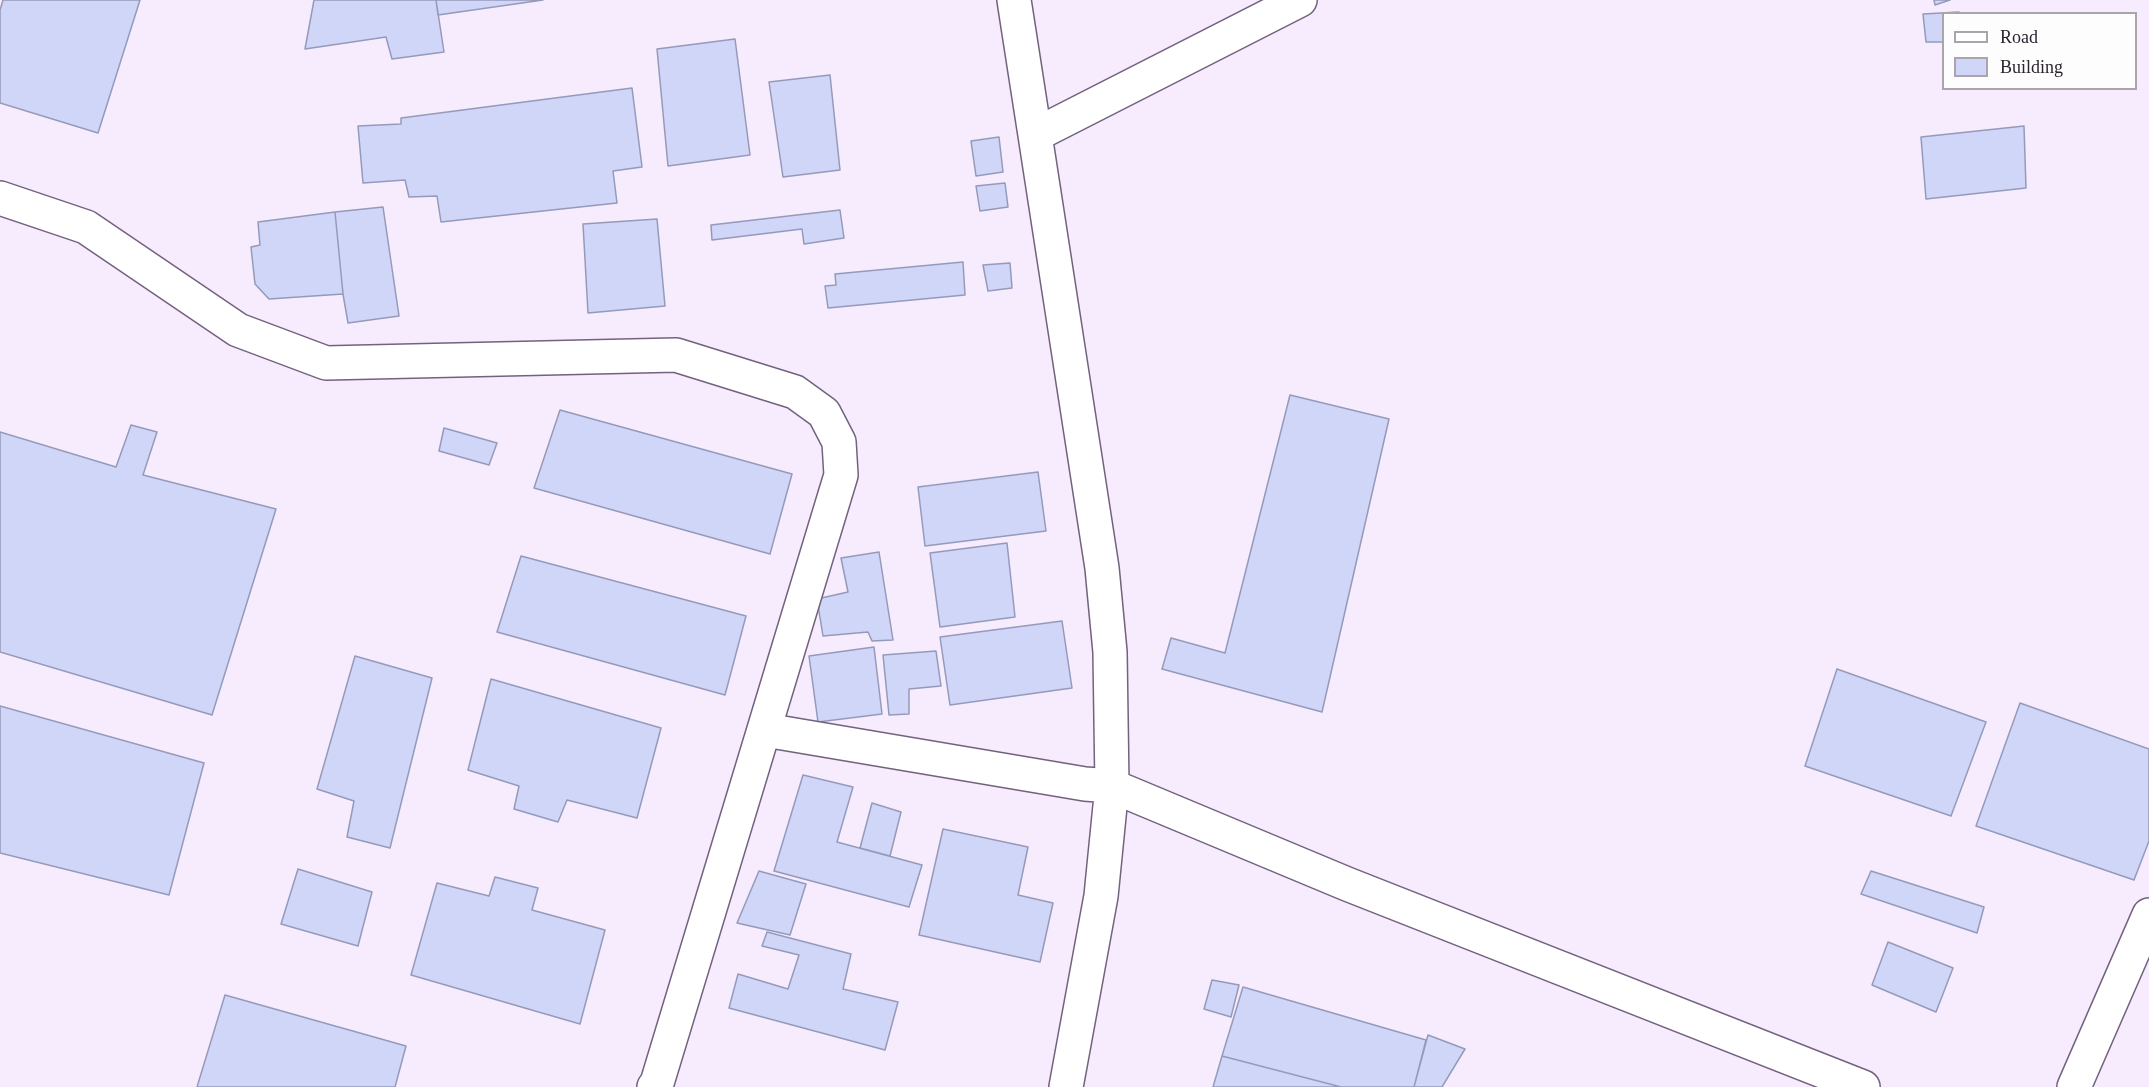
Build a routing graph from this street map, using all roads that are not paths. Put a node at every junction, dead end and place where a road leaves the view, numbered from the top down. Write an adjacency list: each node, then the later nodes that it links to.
1 (1014, 0): 3 (street)
2 (1300, 0): 3 (street)
3 (1035, 135): 6 (street)
4 (0, 198): 5 (street)
5 (765, 730): 6 (street); 8 (street)
6 (1112, 786): 9 (street); 10 (street)
7 (2149, 915): 11 (street)
8 (654, 1087)
9 (1066, 1087)
10 (1863, 1087)
11 (2074, 1087)

